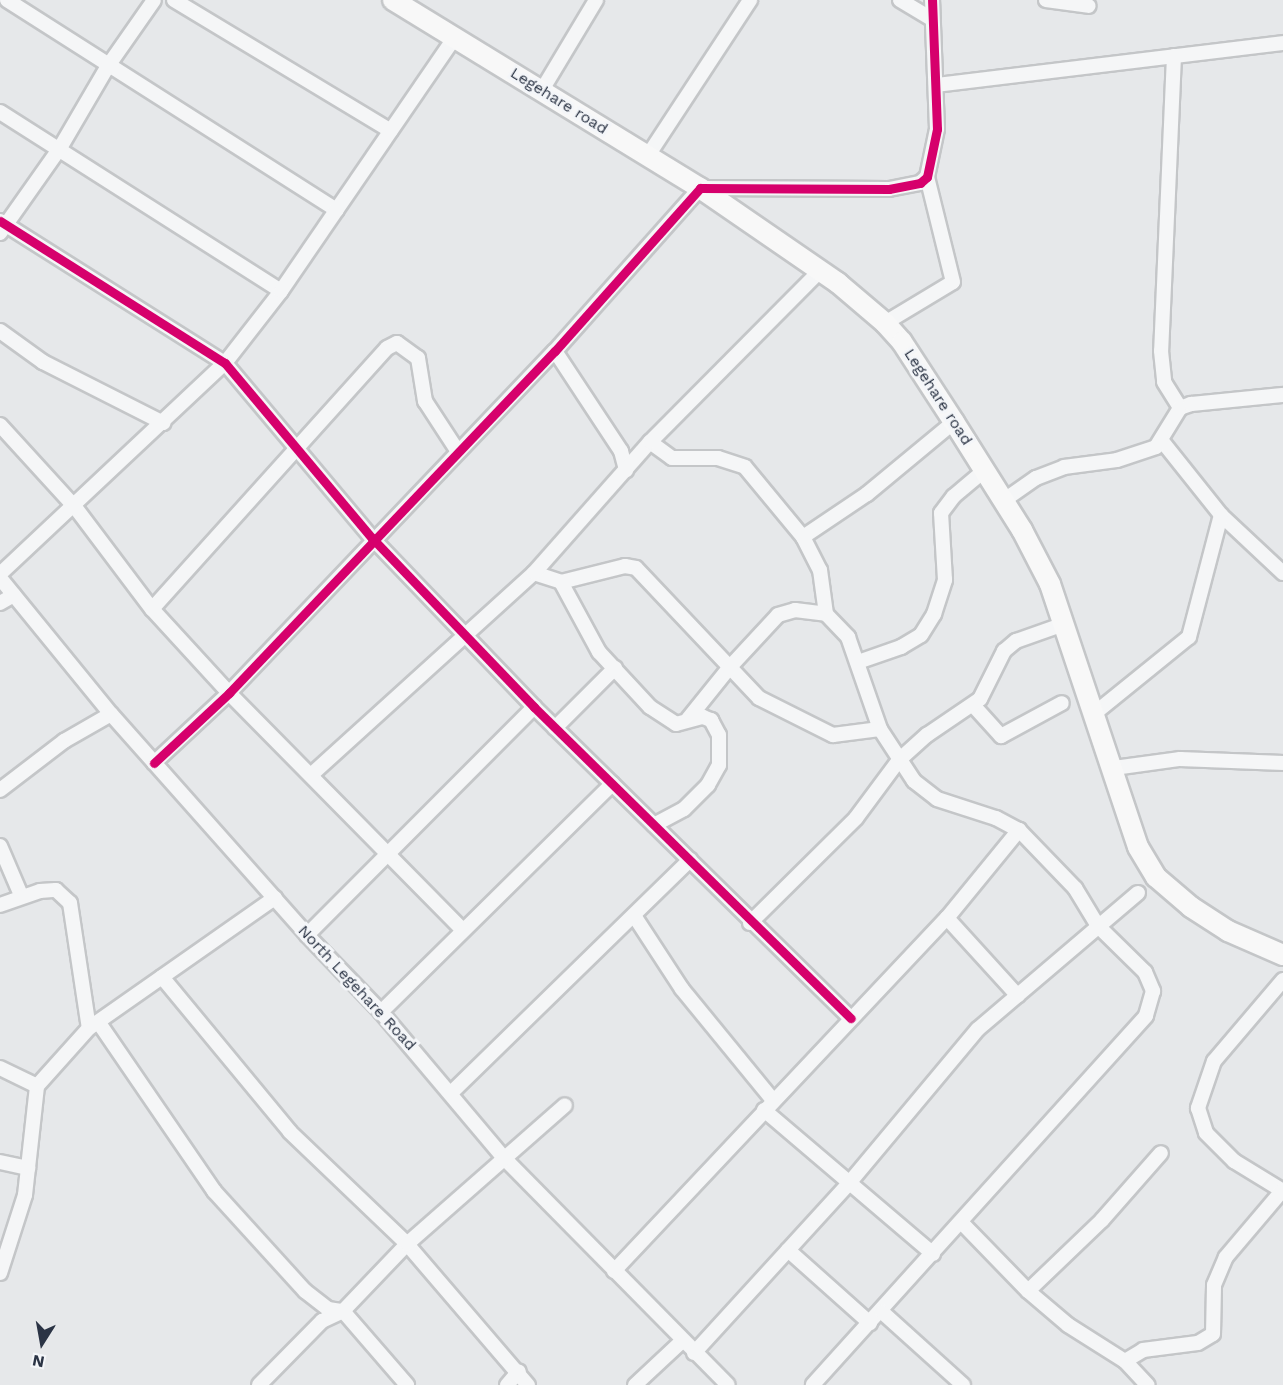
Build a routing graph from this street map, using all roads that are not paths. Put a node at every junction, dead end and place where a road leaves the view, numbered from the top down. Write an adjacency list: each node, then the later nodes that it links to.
1 (7, 0): 15 (street)
2 (154, 0): 15 (street)
3 (174, 0): 19 (street)
4 (393, 0): 12 (main road, Legehare road)
5 (596, 0): 17 (street)
6 (750, 0): 21 (street)
7 (900, 0): 11 (street)
8 (932, 0): 11 (street)
9 (1046, 0): 10 (street)
10 (1089, 6)
11 (932, 19): 16 (street)
12 (454, 38): 17 (main road, Legehare road); 19 (street)
13 (1283, 43): 14 (street)
14 (1174, 56): 16 (street); 33 (street)
15 (108, 66): 20 (street); 24 (street)
16 (936, 85): 22 (street)
17 (542, 90): 21 (main road, Legehare road)
18 (0, 112): 20 (street)
19 (391, 132): 24 (street)
20 (60, 148): 25 (street); 27 (street)
21 (647, 157): 23 (main road, Legehare road)
22 (927, 177): 23 (street); 28 (street)
23 (700, 188): 26 (main road, Legehare road); 30 (street)
24 (338, 210): 27 (street)
25 (2, 226): 31 (street)
26 (820, 271): 28 (main road, Legehare road); 38 (street)
27 (281, 291): 31 (street)
28 (885, 322): 34 (main road, Legehare road)
29 (0, 331): 35 (street)
30 (555, 351): 40 (street); 41 (street)
31 (225, 363): 35 (street); 39 (street)
32 (1283, 395): 33 (street)
33 (1180, 408): 37 (street)
34 (954, 422): 42 (main road, Legehare road); 46 (street)
35 (163, 423): 44 (street)
36 (0, 425): 44 (street)
37 (1162, 441): 43 (street); 45 (street)
38 (650, 442): 41 (street); 46 (street)
39 (297, 449): 40 (street); 47 (street); 54 (street)
40 (458, 450): 47 (street)
41 (626, 470): 48 (street)
42 (984, 471): 43 (main road, Legehare road); 58 (street)
43 (1003, 501): 56 (main road, Legehare road)
44 (75, 507): 50 (street); 54 (street)
45 (1221, 515): 49 (street); 65 (street)
46 (803, 537): 55 (street)
47 (372, 538): 57 (street); 61 (street)
48 (534, 573): 51 (street); 57 (street)
49 (1283, 573)
50 (0, 576): 52 (street, North Legehare Road)
51 (561, 582): 59 (street); 60 (street)
52 (14, 595): 53 (street); 66 (street, North Legehare Road)
53 (0, 603)
54 (152, 609): 61 (street)
55 (826, 614): 58 (street); 60 (street)
56 (1064, 624): 63 (street); 65 (main road, Legehare road)
57 (466, 634): 64 (street); 74 (street)
58 (858, 662): 69 (street)
59 (615, 668): 67 (street); 68 (street)
60 (729, 668): 67 (street); 69 (street)
61 (229, 693): 71 (street); 74 (street)
62 (1062, 703): 63 (street)
63 (973, 705): 70 (street)
64 (534, 706): 68 (street); 80 (street)
65 (1095, 713): 73 (main road, Legehare road)
66 (111, 714): 71 (street, North Legehare Road); 76 (street)
67 (688, 719): 77 (street)
68 (555, 728): 75 (street)
69 (880, 729): 70 (street)
70 (899, 760): 78 (street); 89 (street)
71 (154, 763): 84 (street, North Legehare Road)
72 (1283, 763): 73 (street)
73 (1114, 768): 92 (main road, Legehare road)
74 (311, 775): 80 (street)
75 (612, 784): 77 (street); 90 (street)
76 (0, 790)
77 (654, 825): 81 (street)
78 (1019, 830): 87 (street); 88 (street)
79 (0, 846): 83 (street)
80 (385, 854): 90 (street); 91 (street)
81 (690, 860): 86 (street); 89 (street)
82 (1138, 893): 88 (street)
83 (21, 895): 85 (street); 98 (street)
84 (275, 898): 91 (street, North Legehare Road); 93 (street)
85 (0, 905)
86 (635, 917): 101 (street); 103 (street)
87 (947, 918): 95 (street); 97 (street)
88 (1102, 922): 95 (street); 110 (street)
89 (750, 923): 97 (street)
90 (462, 929): 96 (street)
91 (307, 935): 96 (street, North Legehare Road)
92 (1283, 955)
93 (162, 977): 98 (street); 111 (street)
94 (1283, 980): 109 (street)
95 (1018, 996): 108 (street)
96 (381, 1012): 101 (street, North Legehare Road)
97 (852, 1018): 103 (street)
98 (94, 1026): 100 (street); 117 (street)
99 (0, 1068): 100 (street)
100 (37, 1086): 107 (street)
101 (451, 1093): 105 (street, North Legehare Road)
102 (565, 1105): 105 (street)
103 (769, 1105): 108 (street); 114 (street)
104 (1161, 1153): 116 (street)
105 (505, 1159): 111 (street); 114 (street, North Legehare Road)
106 (0, 1162): 107 (street)
107 (28, 1168): 115 (street)
108 (850, 1182): 112 (street); 113 (street)
109 (1283, 1191): 122 (street)
110 (962, 1223): 113 (street); 116 (street)
111 (406, 1244): 117 (street); 123 (street)
112 (788, 1250): 119 (street); 121 (street)
113 (933, 1254): 118 (street)
114 (614, 1271): 120 (street, North Legehare Road)
115 (0, 1273)
116 (1028, 1291): 122 (street)
117 (343, 1311): 124 (street); 125 (street)
118 (882, 1312): 119 (street); 131 (street)
119 (870, 1323): 130 (street)
120 (682, 1341): 121 (street, North Legehare Road); 128 (street)
121 (694, 1353): 129 (street, North Legehare Road)
122 (1125, 1361): 132 (street)
123 (519, 1371): 126 (street); 127 (street)
124 (259, 1385)
125 (407, 1385)
126 (507, 1385)
127 (528, 1385)
128 (635, 1385)
129 (728, 1385)
130 (813, 1385)
131 (963, 1385)
132 (1147, 1385)

